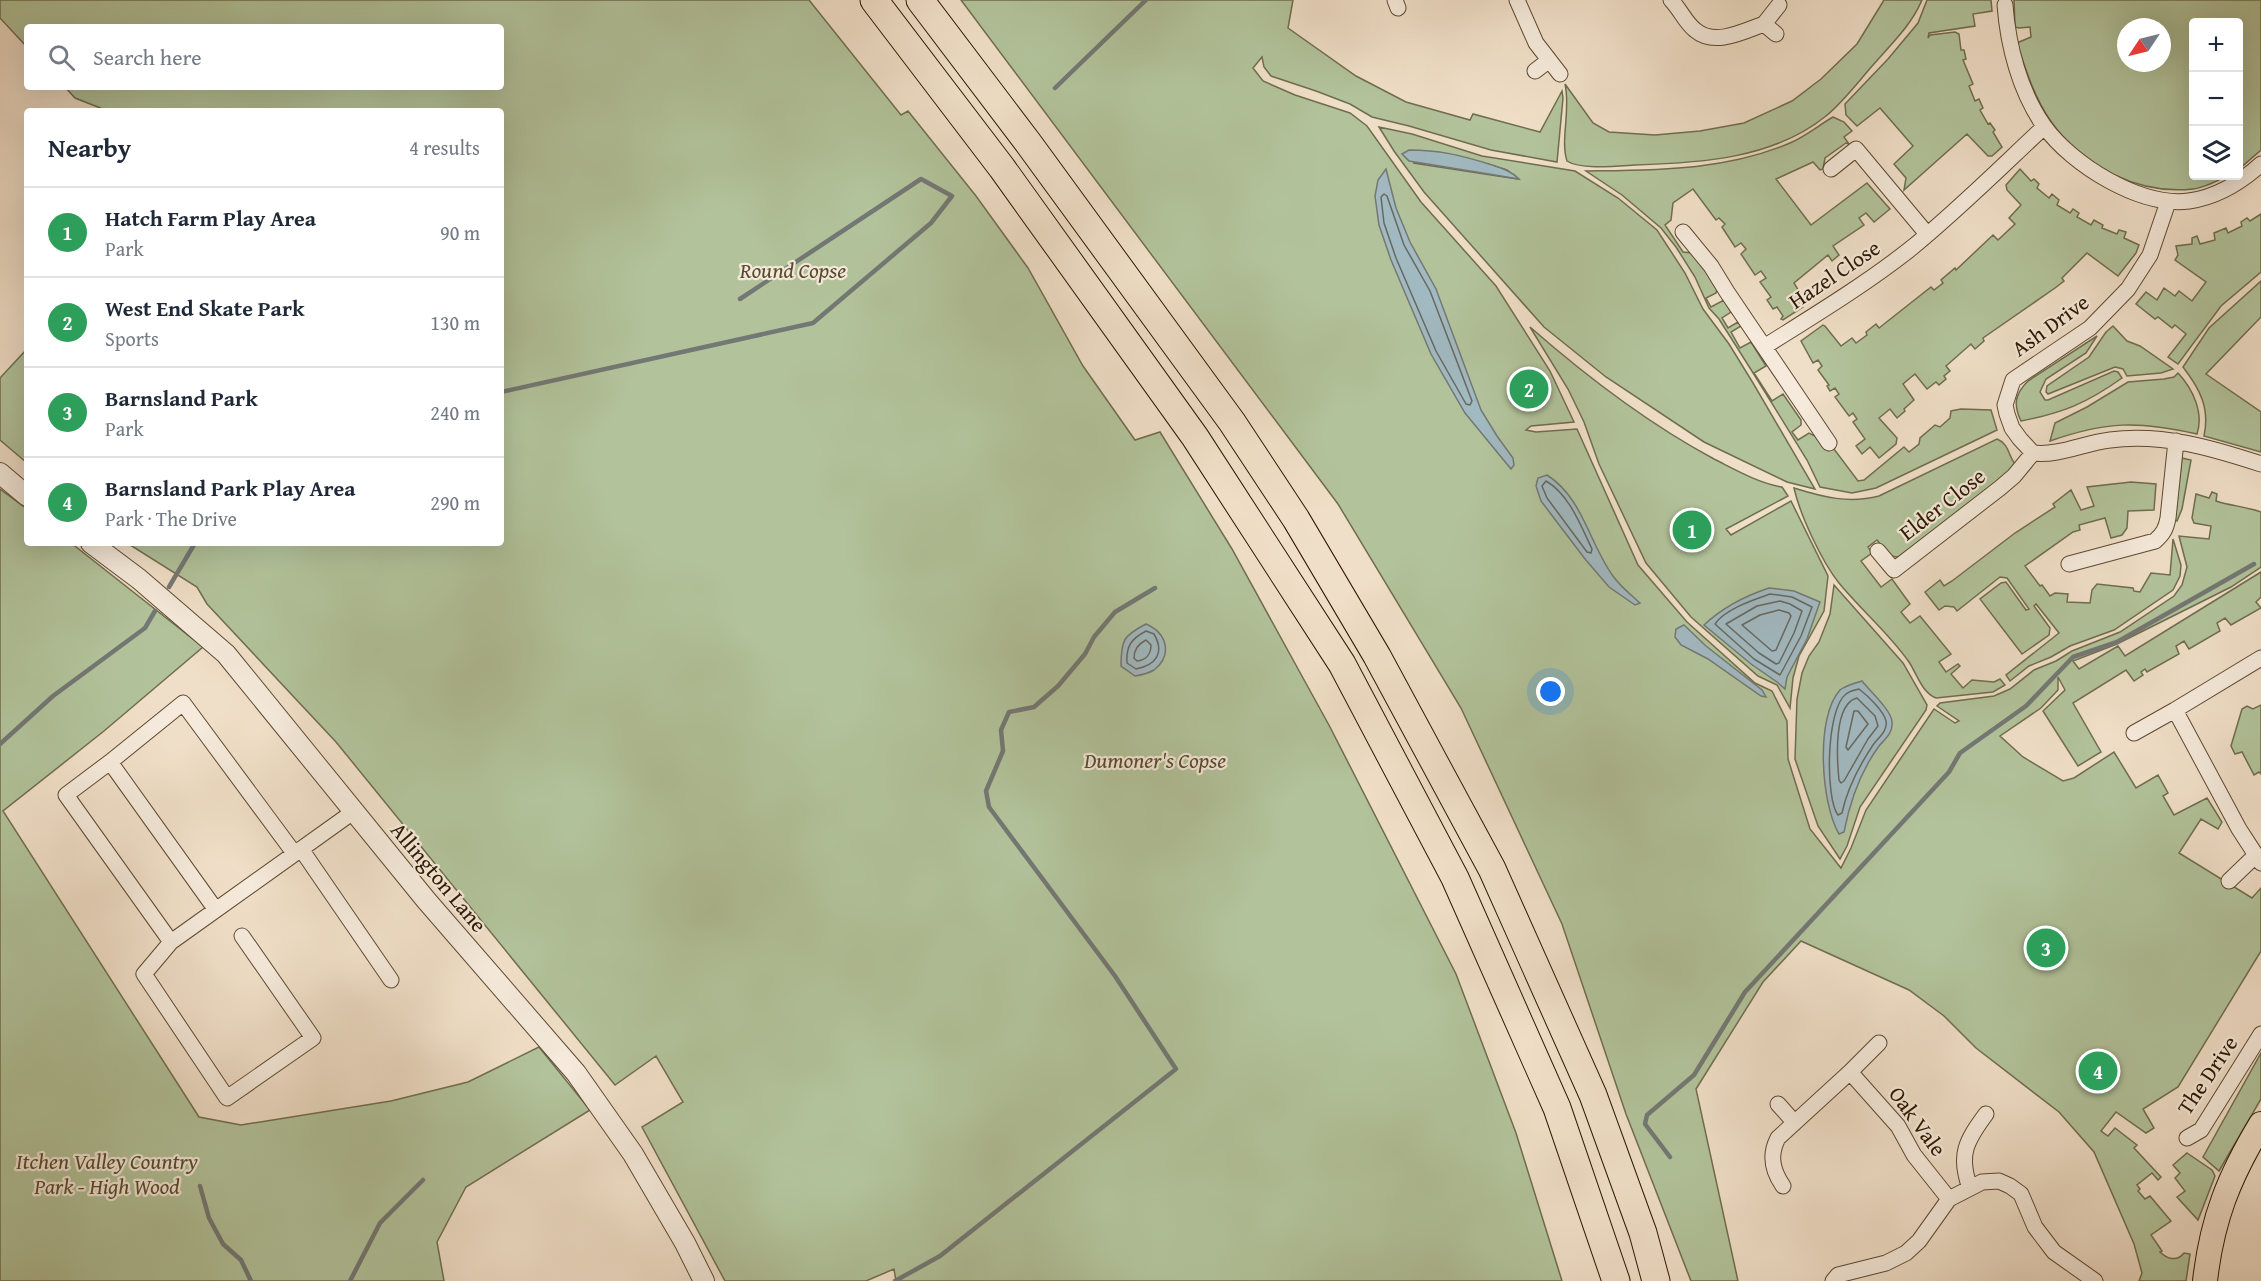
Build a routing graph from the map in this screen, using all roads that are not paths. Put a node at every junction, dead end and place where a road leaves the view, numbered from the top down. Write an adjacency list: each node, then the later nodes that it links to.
1 (874, 0): 50 (highway)
2 (920, 0): 51 (highway)
3 (1517, 0): 7 (street)
4 (1671, 0): 5 (street)
5 (1779, 5)
6 (2005, 5): 10 (street)
7 (1548, 61): 8 (street); 9 (street)
8 (1534, 71)
9 (1560, 74)
10 (2044, 127): 13 (street); 15 (street, Hazel Close)
11 (2261, 164): 13 (street)
12 (1831, 169): 15 (street)
13 (2168, 202): 19 (street, Ash Drive)
14 (1683, 232): 16 (street)
15 (1927, 234): 16 (street, Hazel Close)
16 (1764, 347): 18 (street)
17 (2176, 441): 19 (street); 20 (street); 25 (street)
18 (1829, 443)
19 (2033, 453): 24 (street, Elder Close)
20 (2261, 464)
21 (0, 473): 22 (street)
22 (24, 493)
23 (95, 546): 30 (street, Allington Lane)
24 (1878, 551)
25 (2069, 564)
26 (2261, 658): 27 (street)
27 (2175, 710): 28 (street); 32 (street)
28 (2134, 734)
29 (110, 762): 31 (street); 34 (street); 36 (street)
30 (353, 812): 31 (street); 49 (street, Allington Lane)
31 (298, 851): 34 (street); 37 (street)
32 (2258, 859): 33 (street)
33 (2229, 881)
34 (216, 910): 36 (street)
35 (242, 936): 36 (street)
36 (171, 942)
37 (391, 980)
38 (2261, 1034): 45 (street, The Drive)
39 (1880, 1043): 40 (street)
40 (1850, 1072): 43 (street); 48 (street, Oak Vale)
41 (1778, 1104): 43 (street)
42 (1986, 1114): 47 (street)
43 (1794, 1122): 46 (street)
44 (2261, 1124): 54 (main road)
45 (2187, 1138)
46 (1783, 1186)
47 (1970, 1188): 48 (street); 53 (street)
48 (1949, 1199): 52 (street)
49 (704, 1281)
50 (1616, 1281)
51 (1656, 1281)
52 (1833, 1281)
53 (2095, 1281)
54 (2205, 1281)

